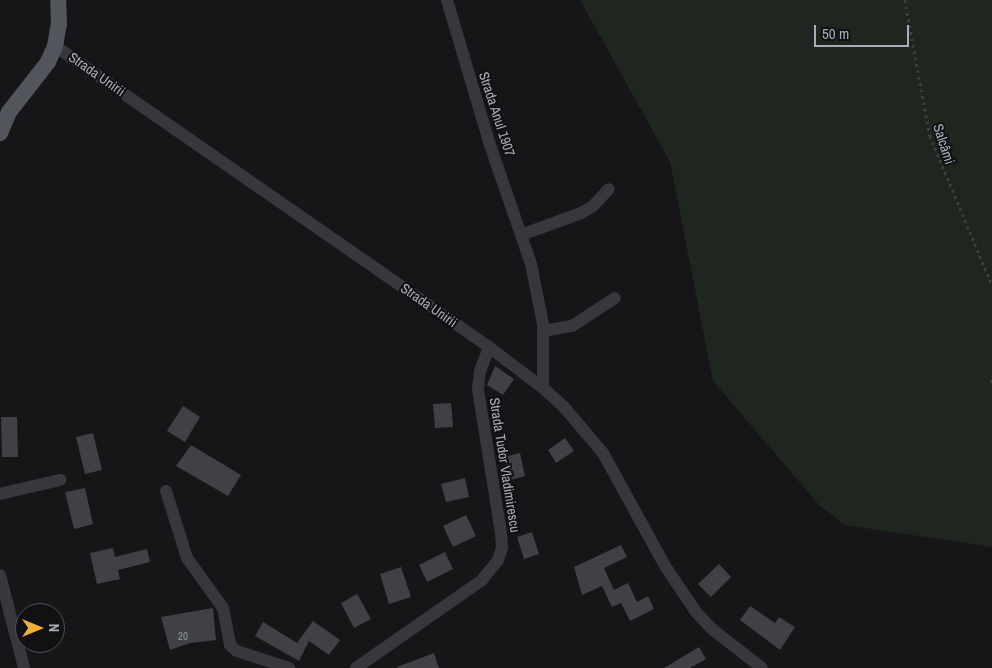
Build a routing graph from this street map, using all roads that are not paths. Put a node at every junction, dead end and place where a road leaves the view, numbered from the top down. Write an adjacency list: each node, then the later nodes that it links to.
1 (58, 0): 3 (main road, Strada Unirii)
2 (448, 0): 6 (street, Strada Anul 1907)
3 (56, 46): 4 (main road); 9 (street, Strada Unirii)
4 (0, 133)
5 (609, 189): 6 (street)
6 (521, 235): 8 (street, Strada Anul 1907)
7 (615, 298): 8 (street)
8 (543, 331): 10 (street, Strada Anul 1907)
9 (489, 347): 10 (street, Strada Unirii); 17 (street, Strada Tudor Vladimirescu)
10 (542, 388): 18 (street, Strada Unirii)
11 (60, 480): 13 (street)
12 (166, 491): 16 (street)
13 (0, 494)
14 (0, 575): 15 (street)
15 (24, 668)
16 (289, 668)
17 (356, 668)
18 (762, 668)

